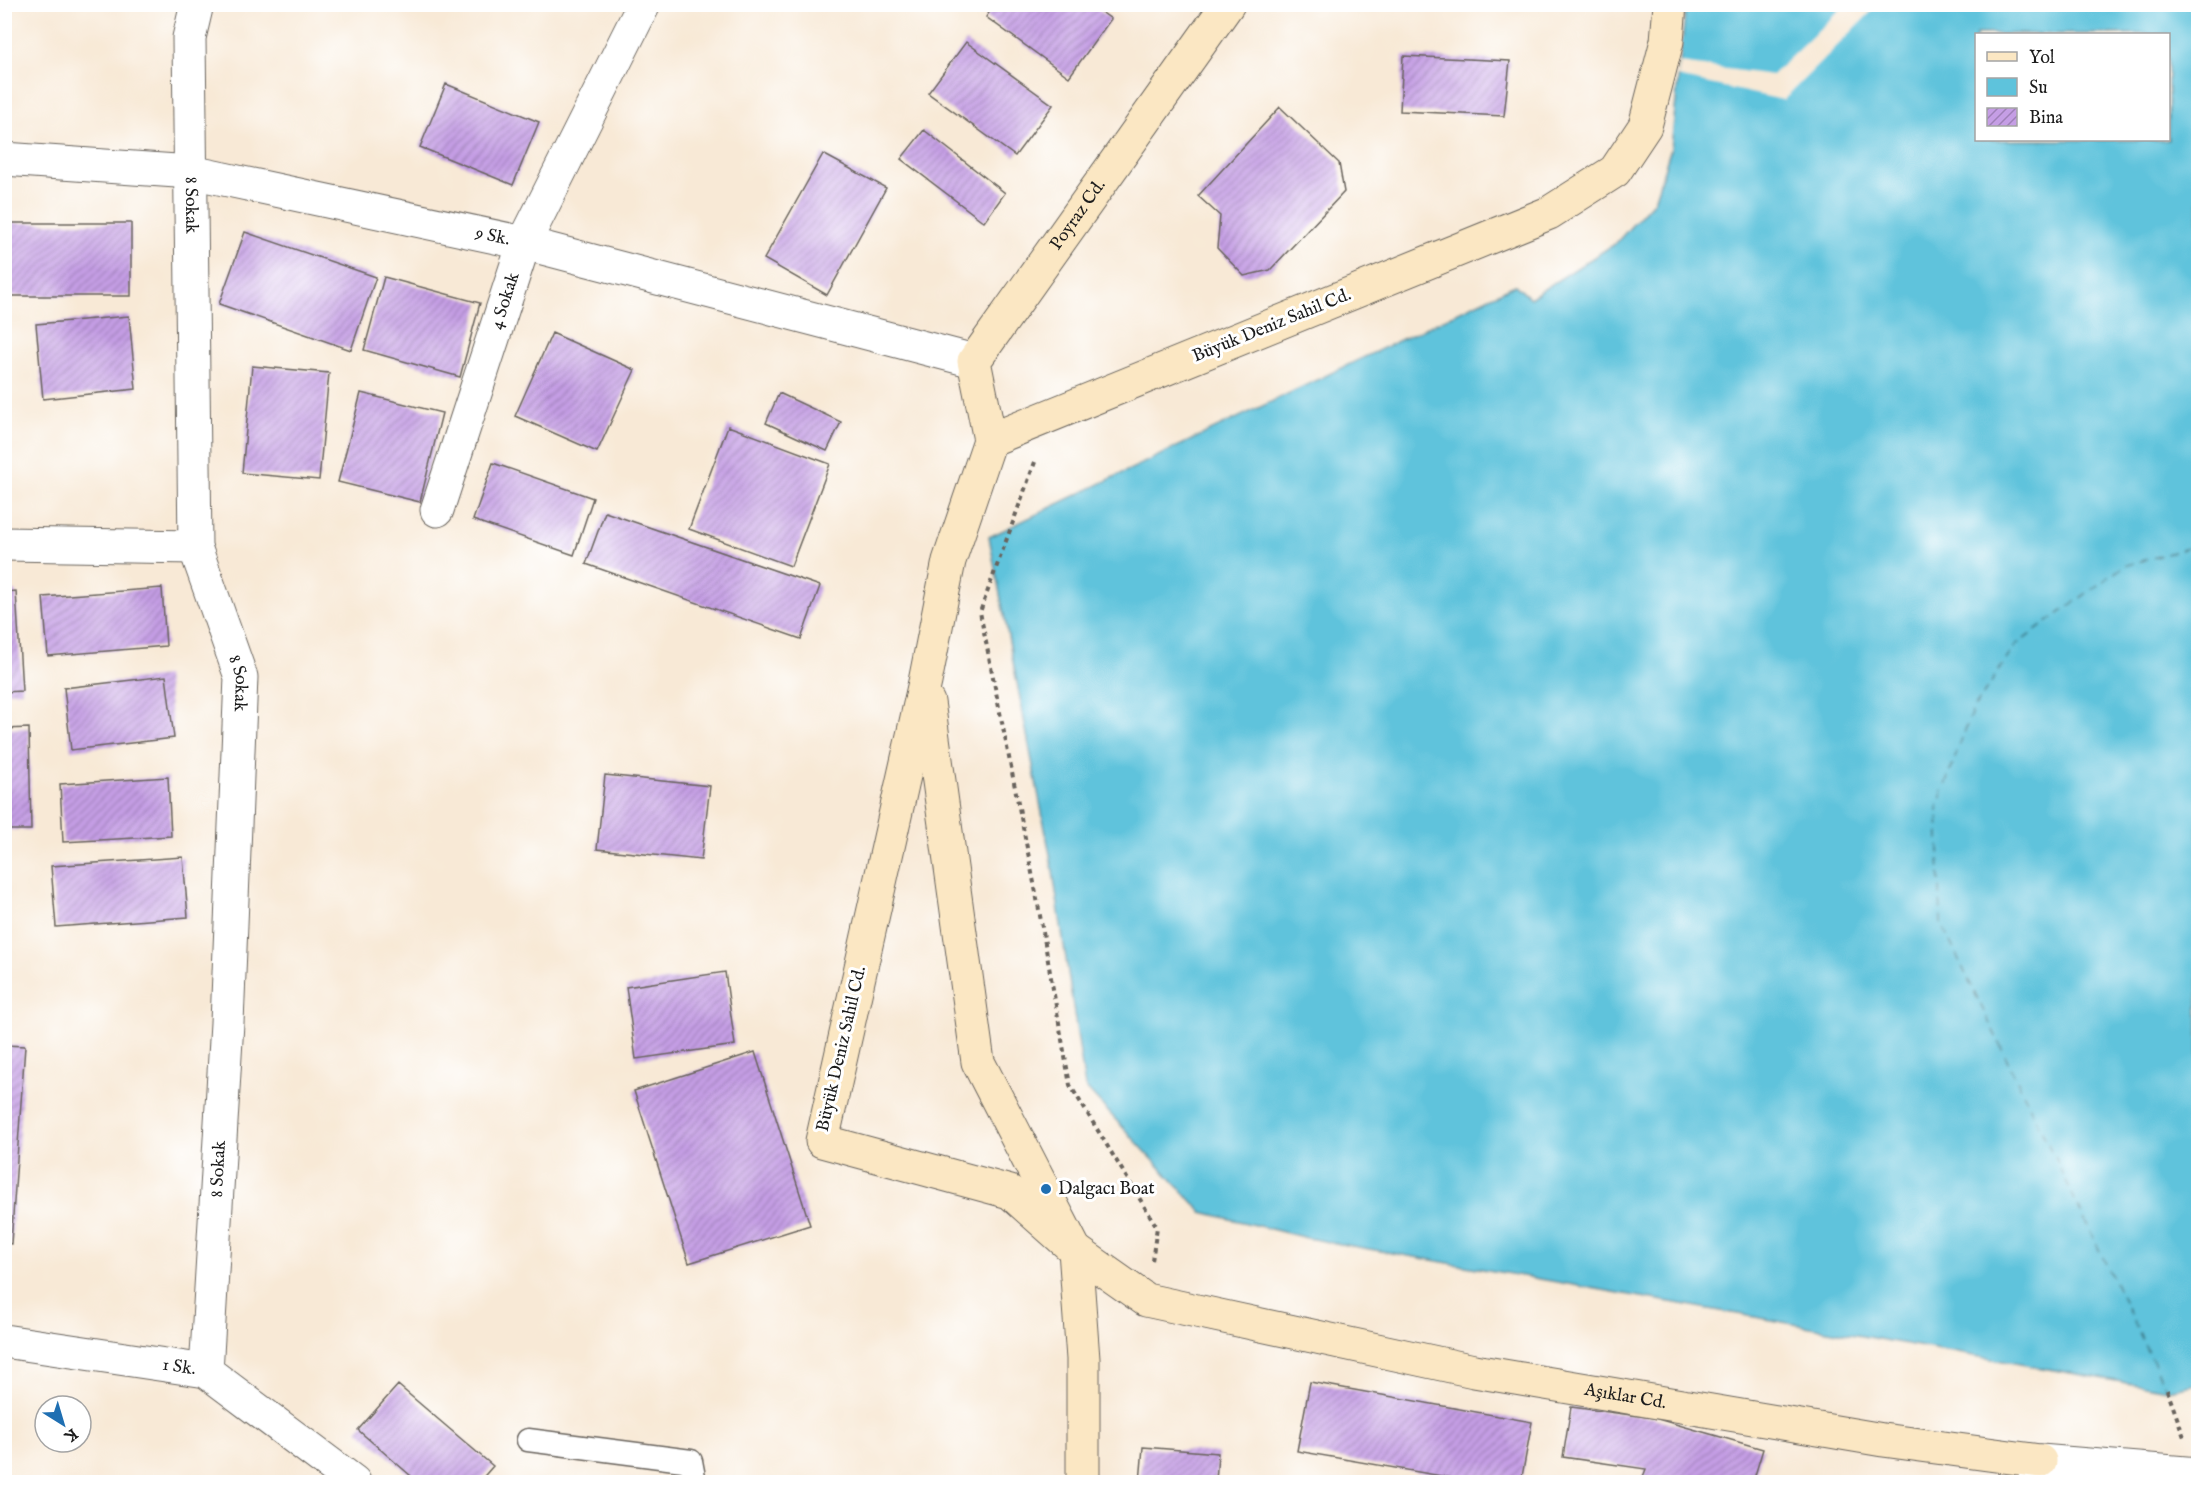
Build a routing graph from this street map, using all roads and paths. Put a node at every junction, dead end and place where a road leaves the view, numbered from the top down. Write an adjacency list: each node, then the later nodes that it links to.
1 (197, 4): 6 (street, 8 Sokak)
2 (644, 4): 7 (street, 4 Sokak)
3 (1228, 4): 8 (street, Poyraz Cd.)
4 (1670, 4): 9 (street, Büyük Deniz Sahil Cd.)
5 (4, 159): 6 (street, 9 Sk.)
6 (191, 172): 7 (street, 9 Sk.); 12 (street, 8 Sokak)
7 (524, 243): 8 (street, 9 Sk.); 10 (street, 4 Sokak)
8 (974, 360): 9 (street)
9 (990, 440): 13 (street, Büyük Deniz Sahil Cd.); 15 (path)
10 (438, 510)
11 (4, 544): 12 (street)
12 (195, 547): 17 (street, 8 Sokak)
13 (925, 682): 14 (street, Büyük Deniz Sahil Cd.); 14 (street, Büyük Deniz Sahil Cd.)
14 (1075, 1250): 15 (street, Aşıklar Cd.); 24 (street, Büyük Deniz Sahil Cd.)
15 (1146, 1300): 20 (street, Aşıklar Cd.)
16 (4, 1341): 17 (street, 1 Sk.)
17 (206, 1371): 22 (street, 1 Sk.)
18 (2168, 1390): 21 (path)
19 (528, 1440): 23 (lane)
20 (2037, 1472): 21 (street, Aşıklar Cd.)
21 (2198, 1474)
22 (354, 1482)
23 (695, 1482)
24 (1083, 1482)

